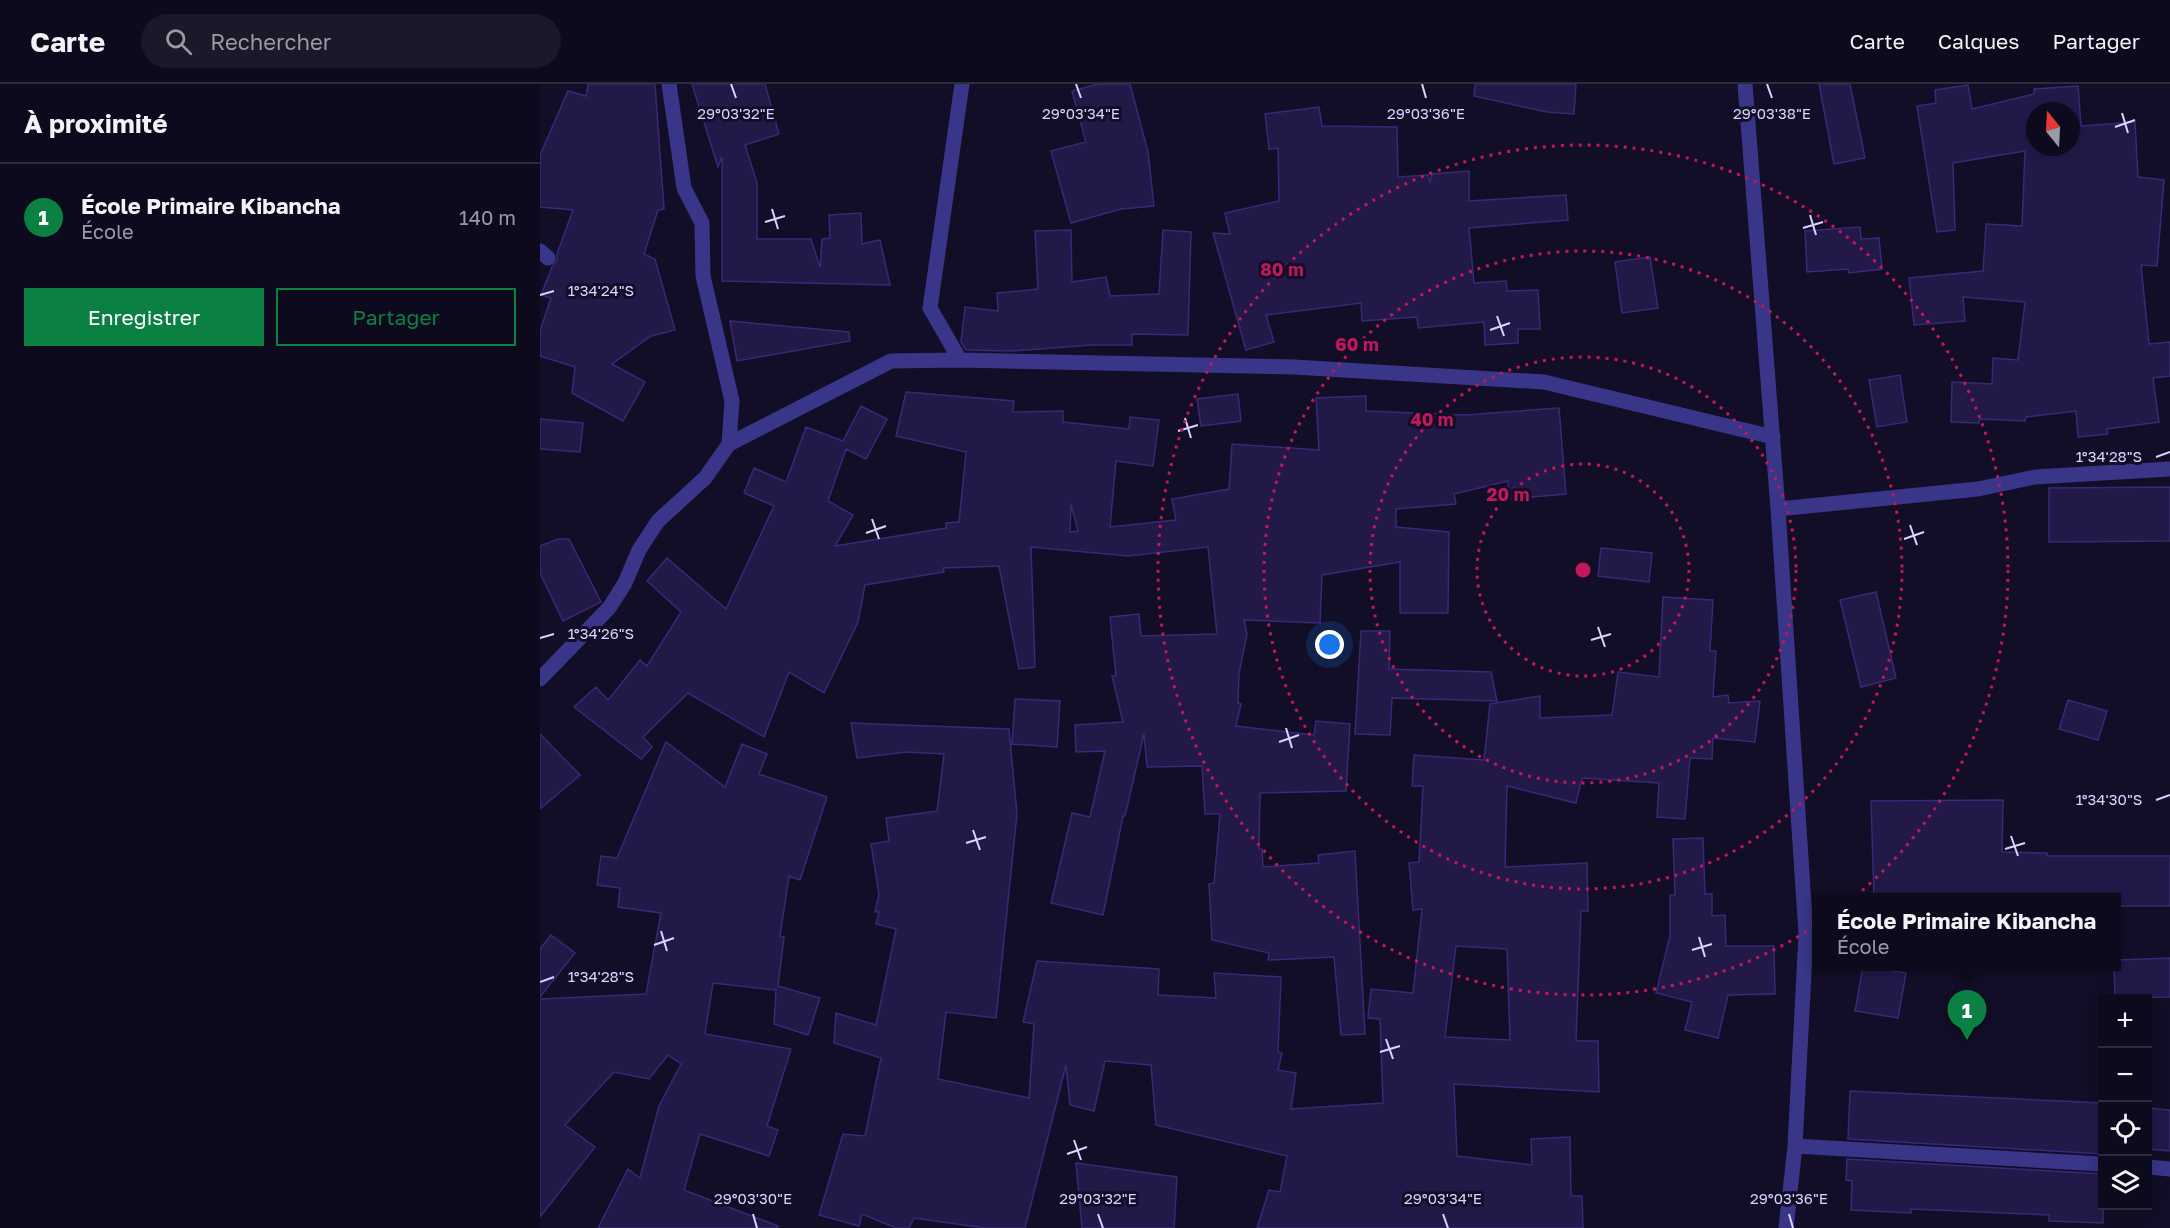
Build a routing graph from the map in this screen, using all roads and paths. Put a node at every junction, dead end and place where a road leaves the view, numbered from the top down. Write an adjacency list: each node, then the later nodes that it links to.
1 (669, 84): 6 (street)
2 (962, 84): 4 (street)
3 (1745, 84): 5 (street)
4 (960, 360): 5 (street); 6 (street)
5 (1773, 437): 8 (street)
6 (729, 444): 9 (street)
7 (2170, 469): 8 (street)
8 (1778, 509): 10 (street)
9 (540, 679)
10 (1795, 1146): 11 (street); 14 (street)
11 (2098, 1164)
12 (2152, 1167): 13 (street)
13 (2170, 1169)
14 (1786, 1228)

